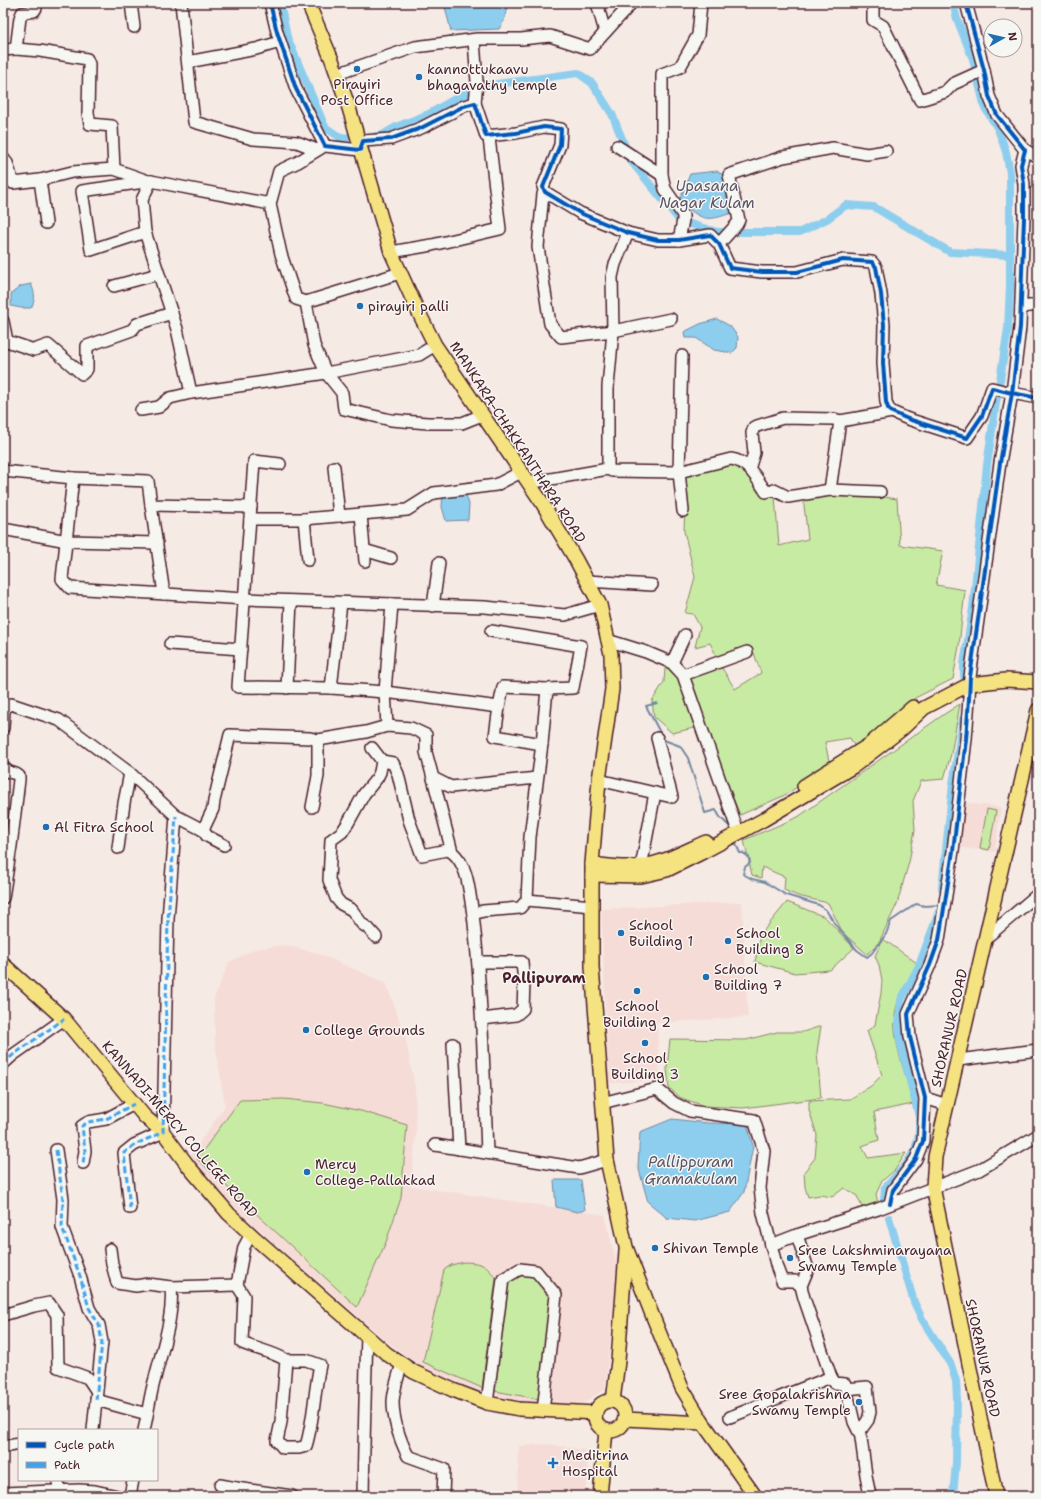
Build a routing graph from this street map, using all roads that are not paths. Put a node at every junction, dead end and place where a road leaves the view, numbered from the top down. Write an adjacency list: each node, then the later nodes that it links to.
1 (36, 3): 15 (street)
2 (130, 3): 11 (street)
3 (181, 3): 17 (street)
4 (270, 3): 14 (street)
5 (308, 3): 19 (main road, MANKARA-CHAKKANTHARA ROAD)
6 (597, 3): 12 (street)
7 (628, 3): 12 (street)
8 (701, 3): 30 (street)
9 (873, 3): 18 (street)
10 (966, 3): 18 (street)
11 (134, 28)
12 (605, 32): 13 (street)
13 (474, 40): 19 (street); 20 (street)
14 (280, 42): 17 (street); 23 (street)
15 (16, 49): 16 (street); 29 (street)
16 (3, 50)
17 (188, 62): 23 (street)
18 (976, 73): 25 (street)
19 (337, 74): 24 (main road, MANKARA-CHAKKANTHARA ROAD)
20 (475, 103): 21 (street); 24 (street)
21 (486, 136): 33 (street); 40 (street)
22 (618, 146): 30 (street)
23 (321, 148): 24 (street); 34 (street)
24 (360, 150): 40 (main road, MANKARA-CHAKKANTHARA ROAD)
25 (1025, 150): 27 (street); 46 (street)
26 (886, 151): 39 (street)
27 (1038, 157)
28 (3, 158): 31 (street)
29 (114, 169): 31 (street); 32 (street)
30 (662, 175): 38 (street)
31 (40, 180): 35 (street)
32 (151, 181): 34 (street); 36 (street); 36 (street)
33 (545, 192): 37 (street); 50 (street)
34 (270, 204): 44 (street)
35 (46, 223)
36 (145, 232): 42 (street)
37 (628, 233): 38 (street); 50 (street)
38 (679, 240): 39 (street)
39 (719, 244): 58 (street)
40 (391, 252): 41 (main road, MANKARA-CHAKKANTHARA ROAD)
41 (400, 272): 44 (street); 51 (main road, MANKARA-CHAKKANTHARA ROAD)
42 (158, 274): 43 (street); 47 (street)
43 (114, 286)
44 (306, 302): 53 (street)
45 (1038, 305): 46 (street)
46 (1021, 307): 55 (street)
47 (172, 313): 49 (street); 54 (street)
48 (671, 319): 50 (street)
49 (3, 321)
50 (613, 332): 63 (street)
51 (435, 345): 53 (street); 59 (main road, MANKARA-CHAKKANTHARA ROAD)
52 (682, 356): 66 (street)
53 (326, 373): 54 (street); 59 (street)
54 (191, 393): 57 (street)
55 (1012, 394): 56 (street); 58 (street); 104 (street)
56 (1038, 398)
57 (141, 410)
58 (892, 412): 60 (street)
59 (482, 415): 68 (main road, MANKARA-CHAKKANTHARA ROAD)
60 (840, 421): 64 (street); 69 (street)
61 (280, 464): 72 (street)
62 (334, 467): 75 (street)
63 (608, 469): 66 (street); 68 (street)
64 (749, 469): 66 (street); 69 (street)
65 (3, 471): 67 (street)
66 (679, 472): 73 (street)
67 (73, 478): 71 (street); 79 (street)
68 (525, 478): 74 (street); 86 (main road, MANKARA-CHAKKANTHARA ROAD)
69 (830, 490): 70 (street)
70 (880, 492)
71 (151, 505): 72 (street); 80 (street)
72 (251, 507): 76 (street)
73 (683, 512)
74 (361, 514): 75 (street); 81 (street)
75 (339, 516): 77 (street)
76 (250, 519): 77 (street); 89 (street)
77 (304, 519): 83 (street)
78 (3, 529): 79 (street)
79 (67, 540): 80 (street); 88 (street)
80 (157, 542): 88 (street)
81 (364, 550): 82 (street); 84 (street)
82 (391, 558)
83 (308, 560)
84 (365, 562)
85 (439, 563): 94 (street)
86 (587, 581): 87 (street); 93 (main road, MANKARA-CHAKKANTHARA ROAD)
87 (652, 585)
88 (164, 594): 89 (street)
89 (245, 599): 90 (street); 99 (street)
90 (291, 601): 91 (street); 106 (street)
91 (341, 602): 92 (street); 107 (street)
92 (392, 604): 94 (street); 109 (street)
93 (600, 605): 94 (street); 97 (main road, MANKARA-CHAKKANTHARA ROAD)
94 (433, 606)
95 (491, 631): 108 (street)
96 (685, 635): 101 (street)
97 (607, 640): 101 (street); 123 (main road, MANKARA-CHAKKANTHARA ROAD)
98 (170, 644): 99 (street)
99 (241, 649): 106 (street)
100 (747, 652): 102 (street)
101 (672, 663): 102 (street)
102 (682, 675): 127 (street)
103 (1038, 675): 104 (main road)
104 (970, 680): 105 (main road); 127 (main road); 133 (main road); 149 (street)
105 (1038, 682)
106 (287, 688): 107 (street)
107 (331, 688): 109 (street)
108 (547, 689): 110 (street); 116 (street)
109 (385, 692): 110 (street); 112 (street)
110 (499, 707): 116 (street)
111 (1038, 710): 140 (main road, SHORANUR ROAD)
112 (387, 726): 115 (street); 121 (street)
113 (3, 728): 120 (street)
114 (657, 738): 124 (street)
115 (318, 740): 125 (street); 128 (street)
116 (542, 744): 122 (street)
117 (372, 748): 118 (street)
118 (382, 761): 131 (street); 139 (street)
119 (3, 767): 135 (street)
120 (130, 773): 126 (street); 130 (street)
121 (433, 778): 122 (street); 131 (street)
122 (537, 778): 136 (street)
123 (599, 780): 124 (street); 133 (main road, MANKARA-CHAKKANTHARA ROAD)
124 (655, 794): 132 (street)
125 (312, 807)
126 (176, 816): 128 (street); 153 (street)
127 (736, 826): 132 (main road)
128 (203, 830): 129 (street)
129 (224, 846)
130 (118, 848)
131 (452, 852): 138 (street)
132 (641, 867): 133 (main road)
133 (592, 870): 137 (main road, MANKARA-CHAKKANTHARA ROAD)
134 (1038, 894): 140 (street)
135 (3, 898)
136 (527, 900): 137 (street); 138 (street)
137 (592, 906): 150 (main road, MANKARA-CHAKKANTHARA ROAD)
138 (473, 914): 141 (street)
139 (376, 937)
140 (986, 938): 147 (main road, SHORANUR ROAD)
141 (478, 962): 143 (street); 143 (street)
142 (3, 964): 144 (main road, KANNADI-MERCY COLLEGE ROAD)
143 (482, 1019): 158 (street)
144 (64, 1020): 148 (street); 151 (main road, KANNADI-MERCY COLLEGE ROAD)
145 (453, 1044): 156 (street)
146 (1038, 1050): 147 (street)
147 (958, 1060): 152 (main road, SHORANUR ROAD)
148 (3, 1064)
149 (925, 1098): 152 (street); 162 (street)
150 (602, 1103): 159 (main road, MANKARA-CHAKKANTHARA ROAD); 166 (street)
151 (134, 1104): 153 (main road, KANNADI-MERCY COLLEGE ROAD); 160 (street)
152 (947, 1105): 161 (main road, SHORANUR ROAD)
153 (164, 1132): 163 (street); 164 (main road, KANNADI-MERCY COLLEGE ROAD)
154 (1038, 1135): 161 (street)
155 (435, 1145): 156 (street)
156 (459, 1149): 158 (street)
157 (56, 1150): 178 (street)
158 (487, 1153): 159 (street)
159 (607, 1160): 167 (main road, MANKARA-CHAKKANTHARA ROAD)
160 (83, 1163)
161 (933, 1187): 162 (street); 207 (main road, SHORANUR ROAD)
162 (890, 1204): 165 (street)
163 (130, 1208)
164 (251, 1234): 169 (street); 173 (main road, KANNADI-MERCY COLLEGE ROAD)
165 (797, 1235): 166 (street); 170 (street)
166 (771, 1245): 170 (street)
167 (626, 1247): 179 (main road); 186 (main road)
168 (110, 1249): 171 (street)
169 (237, 1285): 171 (street); 174 (street)
170 (801, 1286): 176 (street)
171 (171, 1287): 183 (street)
172 (3, 1315): 178 (street)
173 (368, 1336): 175 (main road, KANNADI-MERCY COLLEGE ROAD); 202 (street)
174 (286, 1360): 174 (street)
175 (402, 1364): 180 (main road, KANNADI-MERCY COLLEGE ROAD); 203 (street)
176 (831, 1377): 177 (street); 184 (street)
177 (846, 1389): 190 (street); 190 (street)
178 (96, 1395): 183 (street); 187 (street)
179 (613, 1401): 182 (main road); 185 (main road)
180 (487, 1403): 181 (main road, KANNADI-MERCY COLLEGE ROAD); 181 (street)
181 (543, 1411): 182 (main road, KANNADI-MERCY COLLEGE ROAD)
182 (596, 1413): 189 (main road)
183 (147, 1414): 188 (street)
184 (730, 1417)
185 (625, 1419): 186 (main road); 189 (main road)
186 (703, 1423): 205 (main road)
187 (93, 1429)
188 (144, 1429)
189 (606, 1430): 204 (main road)
190 (860, 1431): 206 (street)
191 (18, 1444): 192 (street)
192 (3, 1447)
193 (133, 1481): 200 (street)
194 (59, 1485): 197 (street); 199 (street)
195 (220, 1485): 196 (street)
196 (235, 1492): 198 (street)
197 (7, 1494)
198 (281, 1495): 201 (street)
199 (118, 1496)
200 (130, 1496)
201 (292, 1496)
202 (363, 1496)
203 (443, 1496)
204 (600, 1496)
205 (755, 1496)
206 (870, 1496)
207 (996, 1496)

